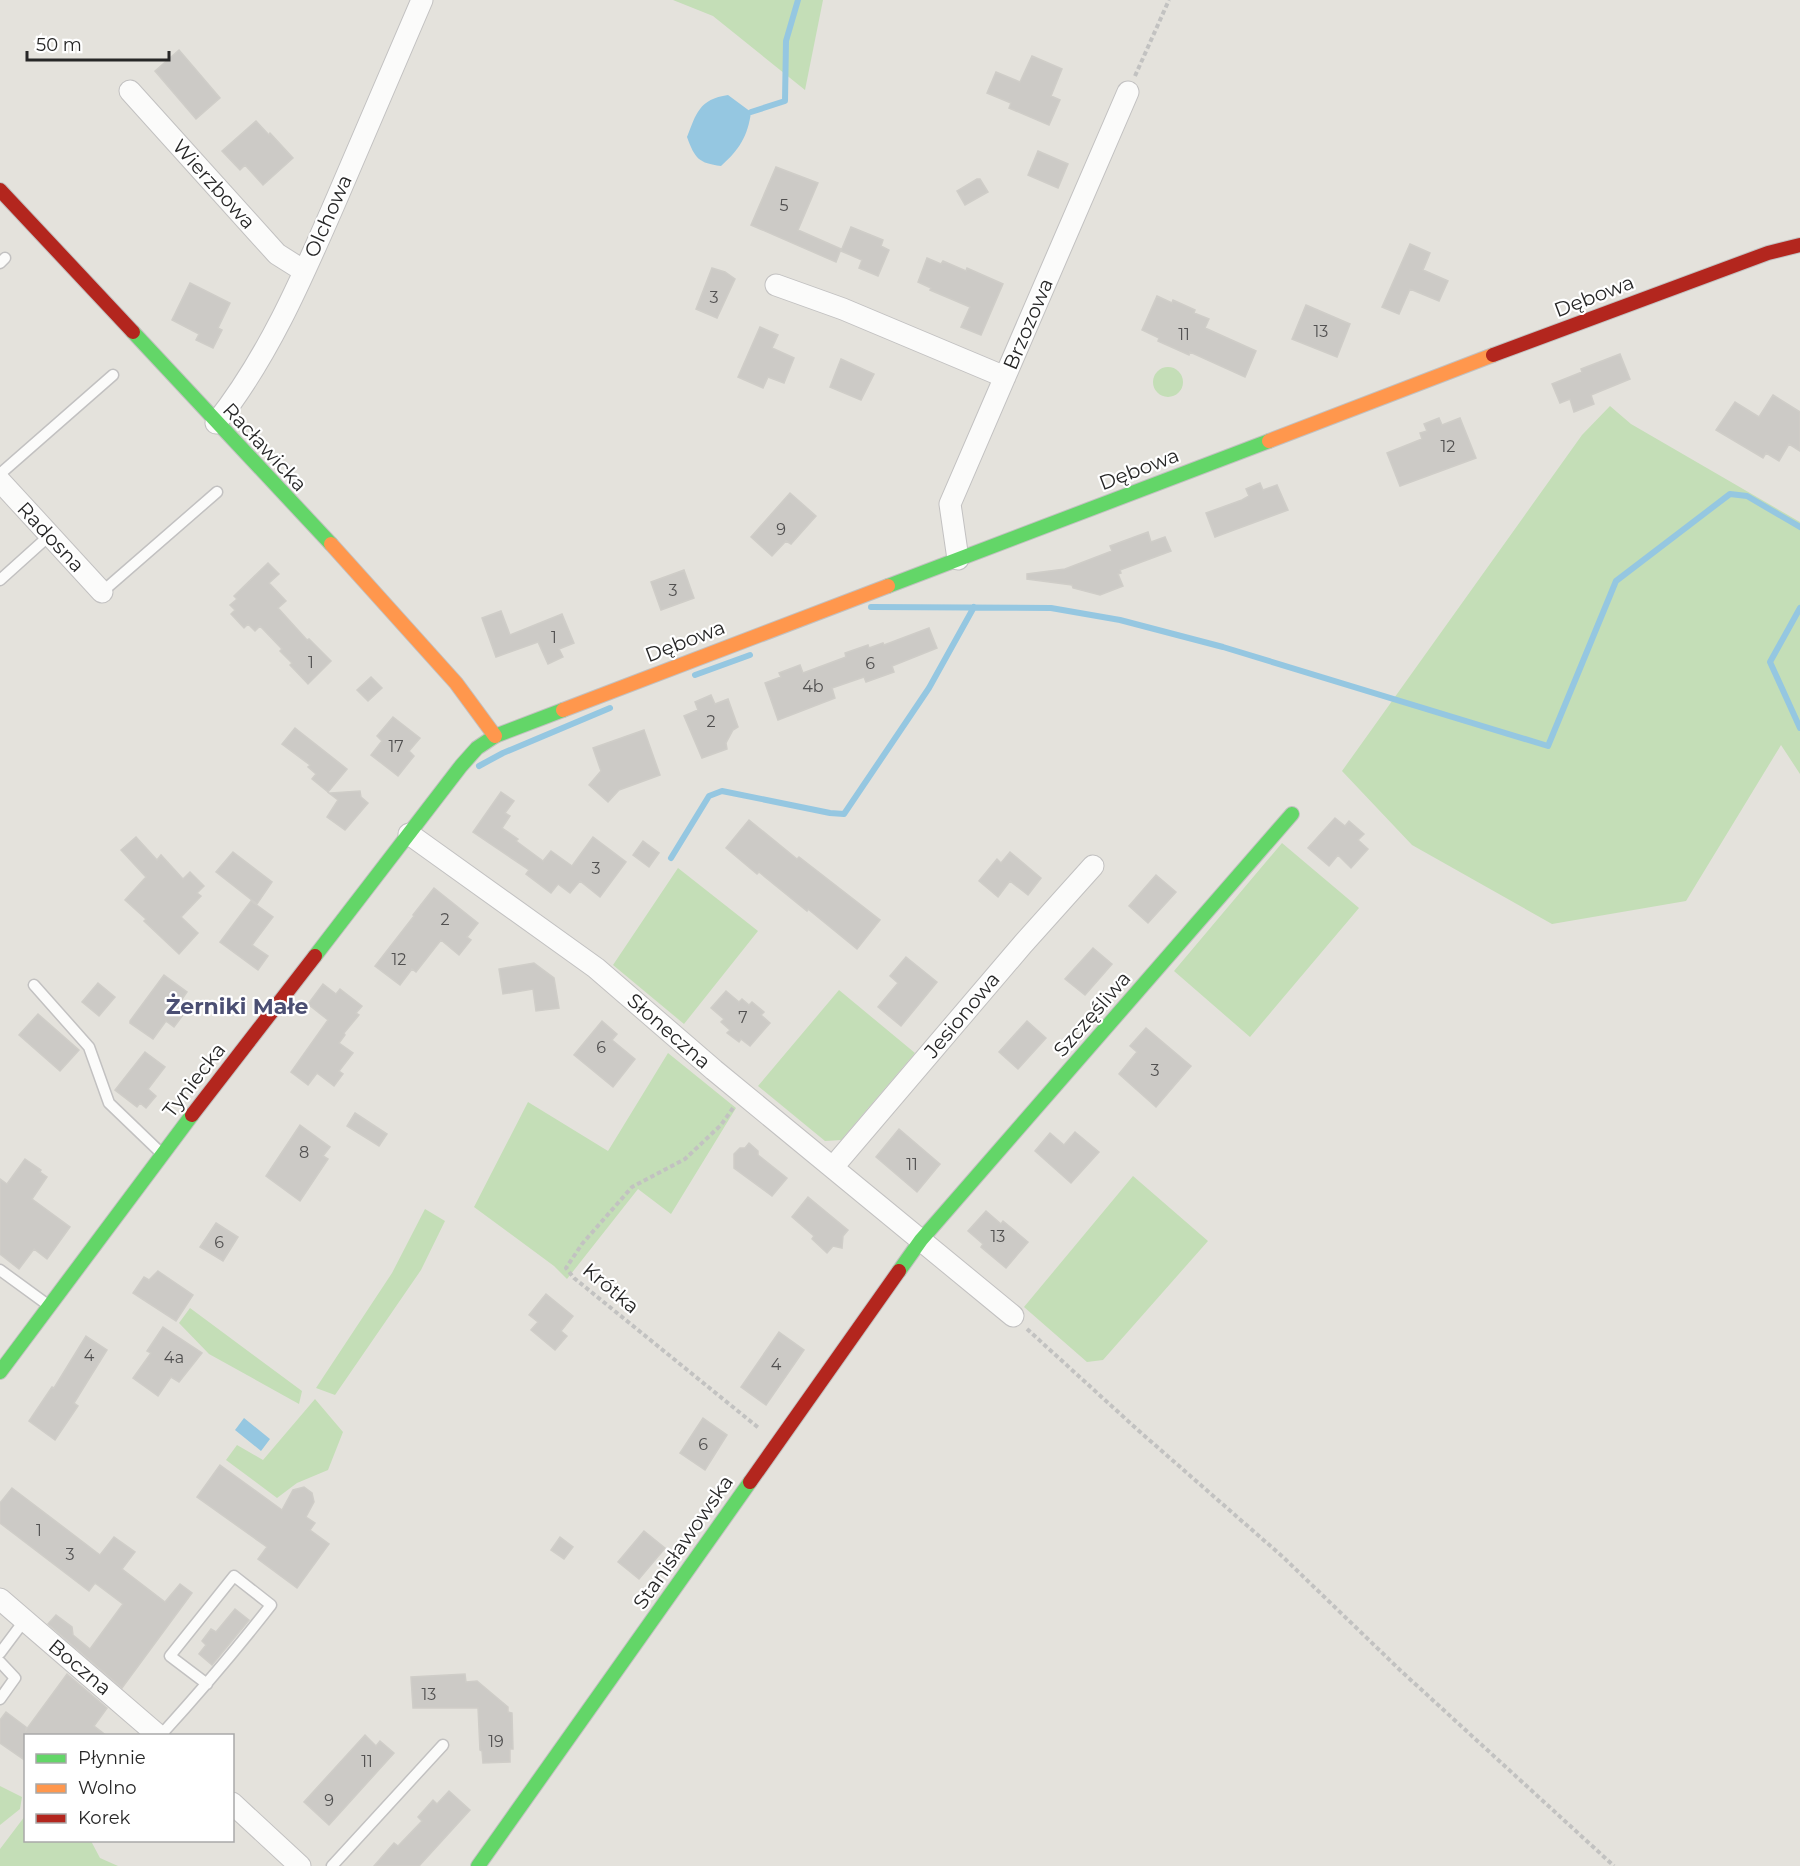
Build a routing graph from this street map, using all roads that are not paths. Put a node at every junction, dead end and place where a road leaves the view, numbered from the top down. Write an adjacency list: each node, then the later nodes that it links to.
1 (422, 0): 6 (street, Olchowa)
2 (130, 91): 6 (street, Wierzbowa)
3 (1128, 92): 9 (street, Brzozowa)
4 (0, 190): 10 (street, Racławicka)
5 (1800, 245): 15 (street, Dębowa)
6 (304, 271): 10 (street, Olchowa)
7 (776, 285): 9 (street)
8 (113, 375): 11 (lane)
9 (1005, 377): 15 (street, Brzozowa)
10 (216, 423): 18 (street, Racławicka)
11 (0, 474)
12 (0, 481): 14 (street, Radosna)
13 (218, 492): 17 (lane)
14 (50, 535): 16 (lane); 17 (street, Radosna)
15 (958, 559): 18 (street, Dębowa)
16 (0, 580)
17 (102, 592)
18 (495, 735): 20 (street, Tyniecka)
19 (1292, 814): 25 (street, Szczęśliwa)
20 (409, 834): 23 (street, Tyniecka); 24 (street, Słoneczna)
21 (1093, 866): 24 (street, Jesionowa)
22 (34, 985): 23 (lane)
23 (162, 1154): 27 (street, Tyniecka)
24 (833, 1167): 25 (street, Słoneczna)
25 (921, 1240): 28 (street, Słoneczna); 42 (street, Stanisławowska)
26 (0, 1270): 27 (lane)
27 (49, 1305): 29 (street, Tyniecka)
28 (1013, 1316)
29 (0, 1372)
30 (0, 1599): 31 (street, Boczna)
31 (24, 1621): 32 (lane); 36 (street, Boczna)
32 (0, 1653)
33 (0, 1662): 35 (lane)
34 (207, 1684): 34 (lane); 37 (lane)
35 (0, 1700)
36 (158, 1734)
37 (162, 1734)
38 (443, 1745): 41 (lane)
39 (234, 1805): 40 (street)
40 (300, 1866)
41 (332, 1866)
42 (478, 1866)

